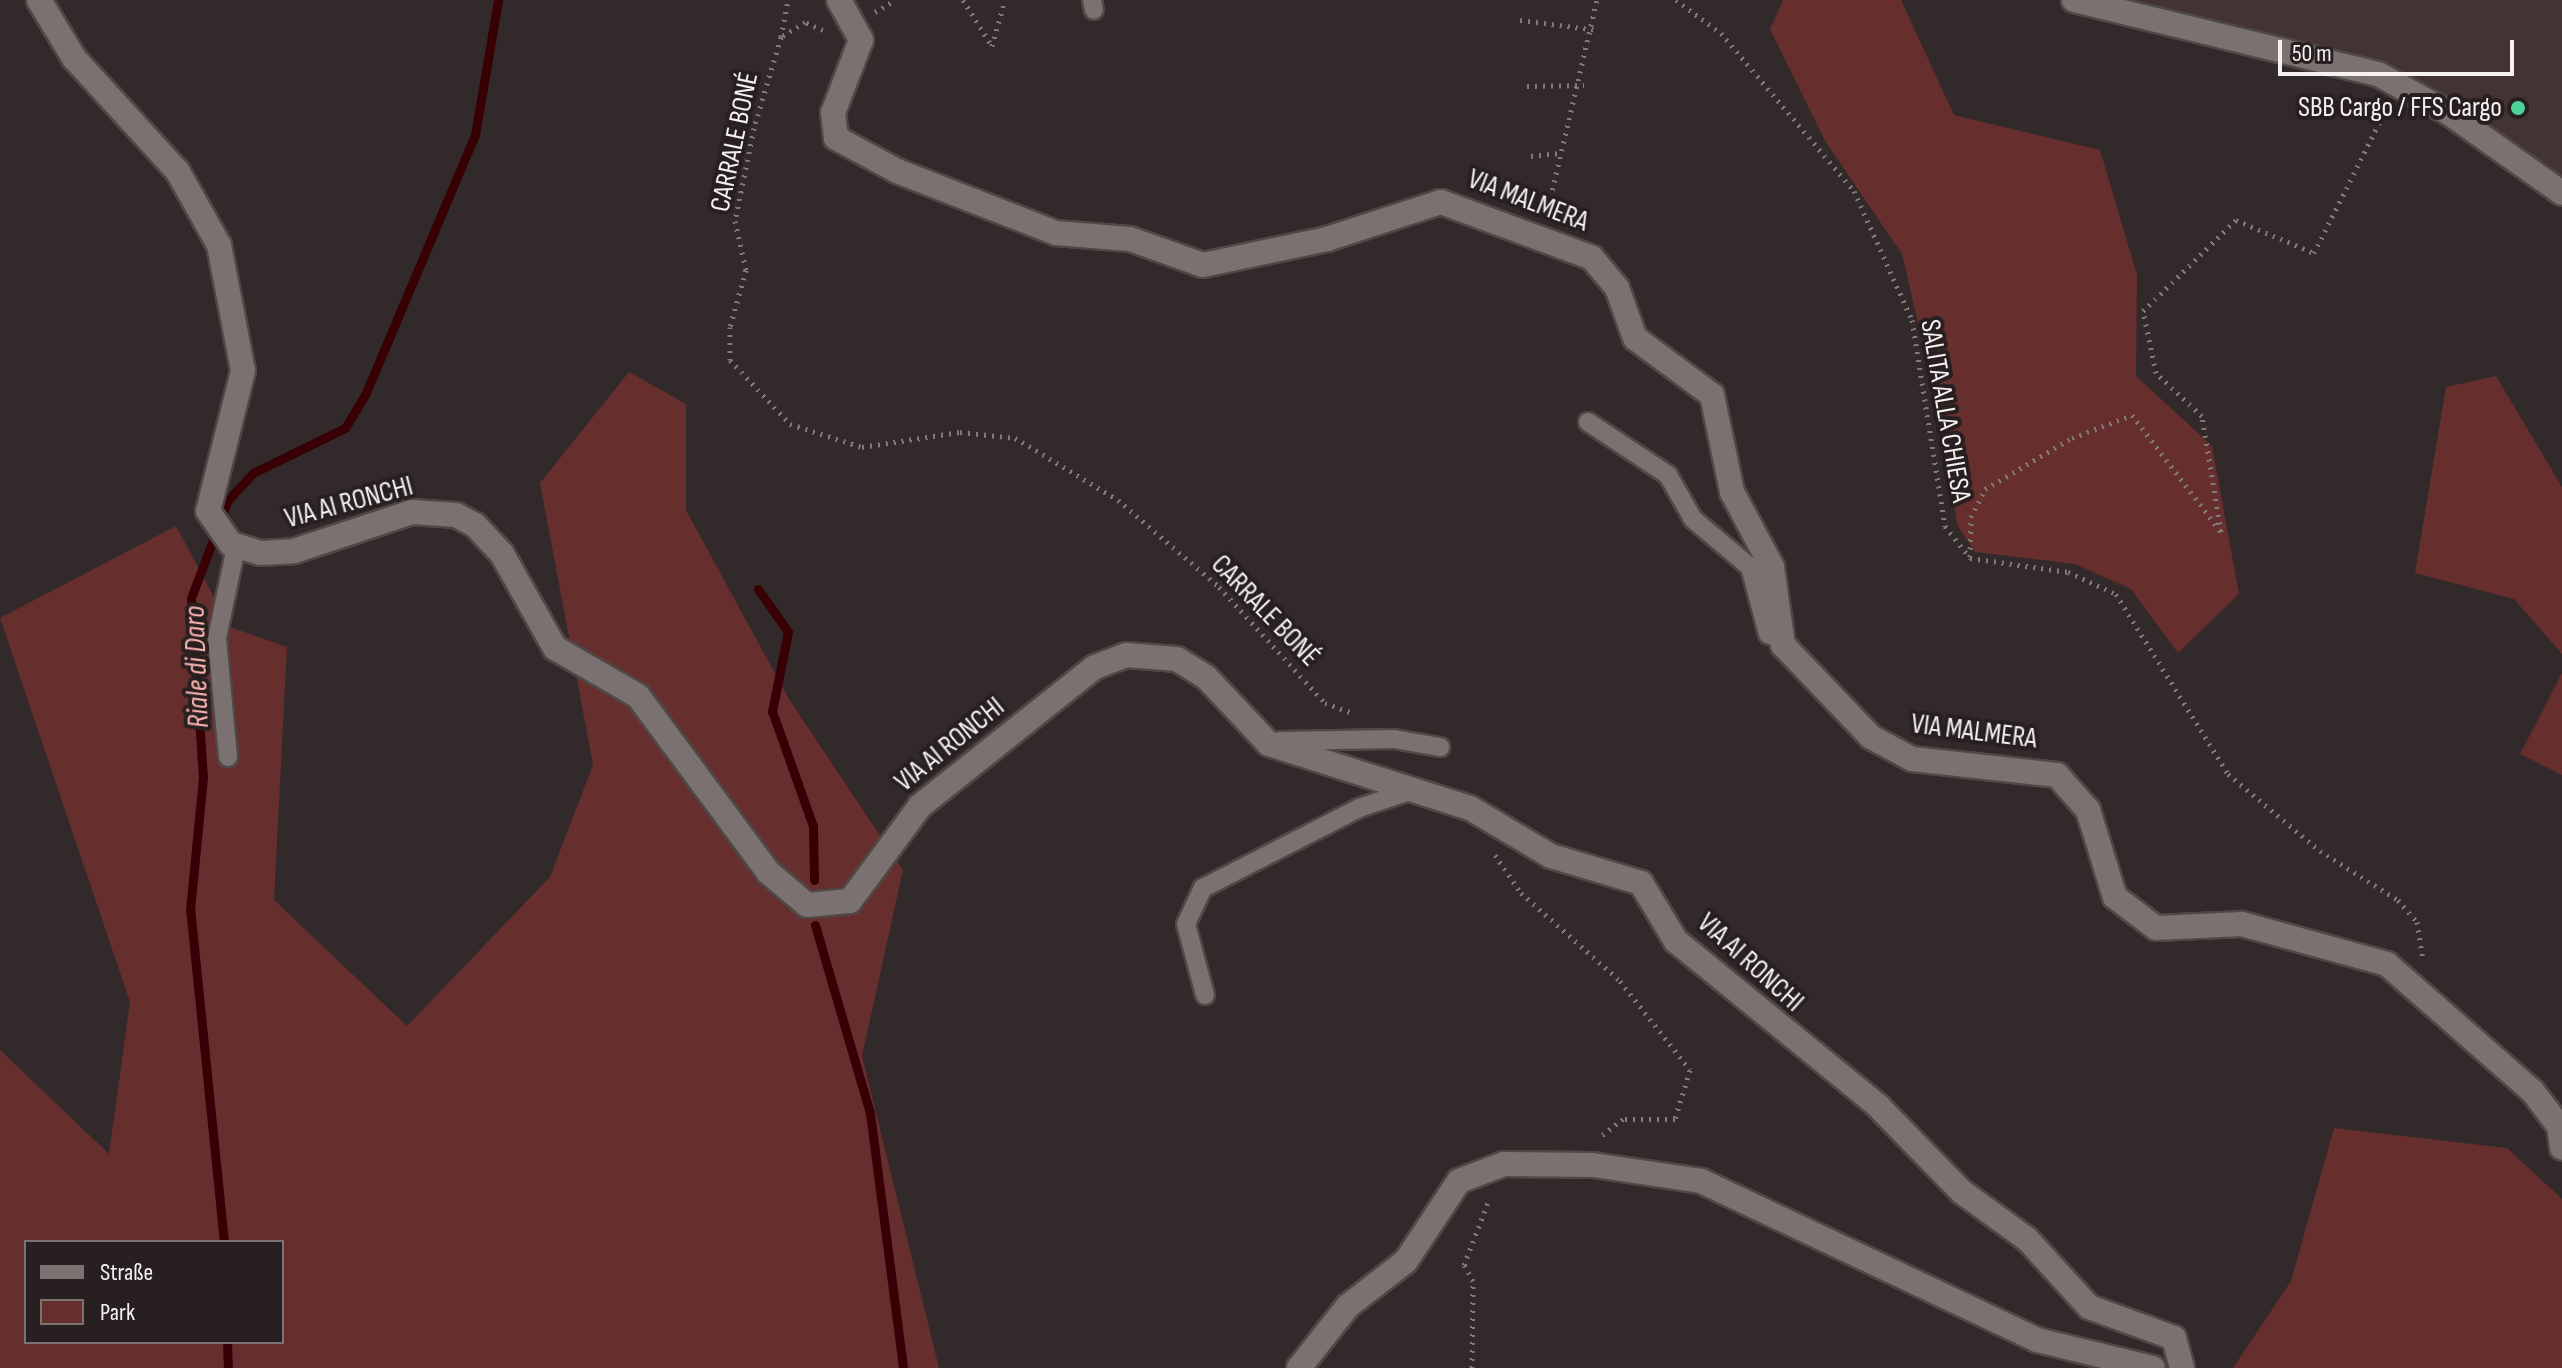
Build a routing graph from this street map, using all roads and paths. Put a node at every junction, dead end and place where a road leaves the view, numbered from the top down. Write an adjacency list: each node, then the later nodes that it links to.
1 (39, 0): 21 (street)
2 (788, 0): 11 (path)
3 (839, 0): 19 (street, VIA MALMERA)
4 (963, 0): 5 (path)
5 (1005, 0)
6 (1597, 0): 10 (path)
7 (1676, 0): 22 (path, SALITA ALLA CHIESA)
8 (2074, 0): 13 (street)
9 (1520, 20): 10 (path)
10 (1594, 29): 14 (path)
11 (781, 37): 12 (path); 24 (path, CARRALE BONÉ)
12 (831, 42)
13 (2398, 84): 18 (street); 22 (path)
14 (1581, 85): 15 (path); 16 (path)
15 (1527, 86)
16 (1561, 153): 17 (path); 19 (path)
17 (1531, 156)
18 (2562, 193)
19 (1542, 234): 23 (street, VIA MALMERA)
20 (1588, 422): 23 (lane)
21 (223, 536): 25 (street, VIA AI RONCHI); 27 (lane)
22 (1970, 558): 31 (path)
23 (1781, 639): 31 (street, VIA MALMERA)
24 (1394, 739): 25 (lane); 26 (lane)
25 (1269, 744): 28 (street, VIA AI RONCHI)
26 (1440, 747)
27 (228, 757)
28 (1416, 789): 29 (street, VIA AI RONCHI); 30 (lane)
29 (1470, 808): 32 (path); 38 (street, VIA AI RONCHI)
30 (1205, 995)
31 (2422, 997): 33 (street, VIA MALMERA)
32 (1581, 1142)
33 (2562, 1148)
34 (1504, 1164): 35 (street); 36 (path); 37 (street)
35 (1299, 1368)
36 (1472, 1368)
37 (2153, 1368)
38 (2182, 1368)

